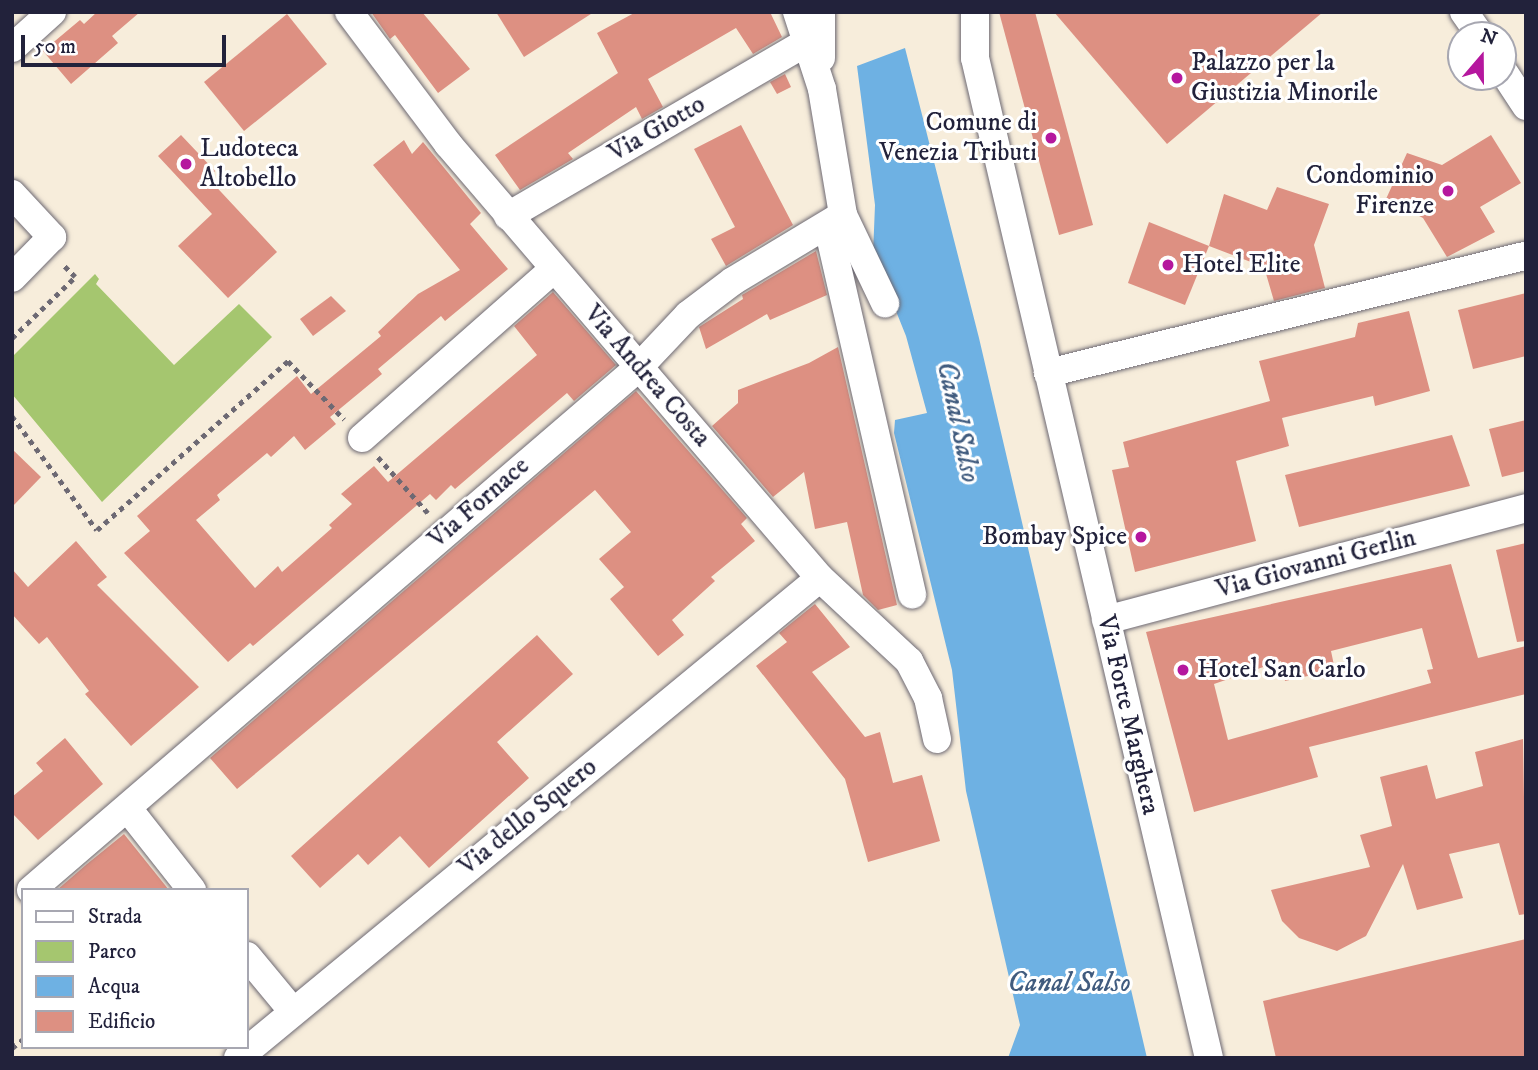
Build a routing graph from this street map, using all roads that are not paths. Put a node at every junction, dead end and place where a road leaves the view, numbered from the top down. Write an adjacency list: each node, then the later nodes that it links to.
1 (52, 12): 6 (street)
2 (349, 12): 11 (street, Via Andrea Costa)
3 (953, 12): 7 (street)
4 (975, 12): 7 (street, Via Forte Marghera)
5 (813, 20): 11 (street, Via Giotto); 12 (street)
6 (12, 48)
7 (975, 58): 18 (street, Via Forte Marghera)
8 (1516, 91): 9 (street)
9 (1526, 106)
10 (12, 194): 15 (street)
11 (508, 216): 14 (street, Via Andrea Costa)
12 (836, 221): 16 (street); 17 (street, Via Fornace); 22 (street)
13 (1526, 257): 18 (street)
14 (554, 269): 17 (street, Via Andrea Costa); 19 (street)
15 (12, 278)
16 (885, 303)
17 (639, 366): 21 (street, Via Andrea Costa); 25 (street, Via Fornace)
18 (1048, 373): 23 (street, Via Forte Marghera)
19 (362, 438)
20 (1526, 508): 23 (street, Via Giovanni Gerlin)
21 (812, 585): 24 (street, Via Andrea Costa); 29 (street, Via dello Squero)
22 (912, 595)
23 (1106, 620): 31 (street, Via Forte Marghera)
24 (937, 739)
25 (129, 810): 26 (street, Via Fornace); 27 (street)
26 (33, 888)
27 (190, 888)
28 (248, 957): 29 (street)
29 (291, 1009): 30 (street, Via dello Squero)
30 (248, 1048)
31 (1209, 1058)

